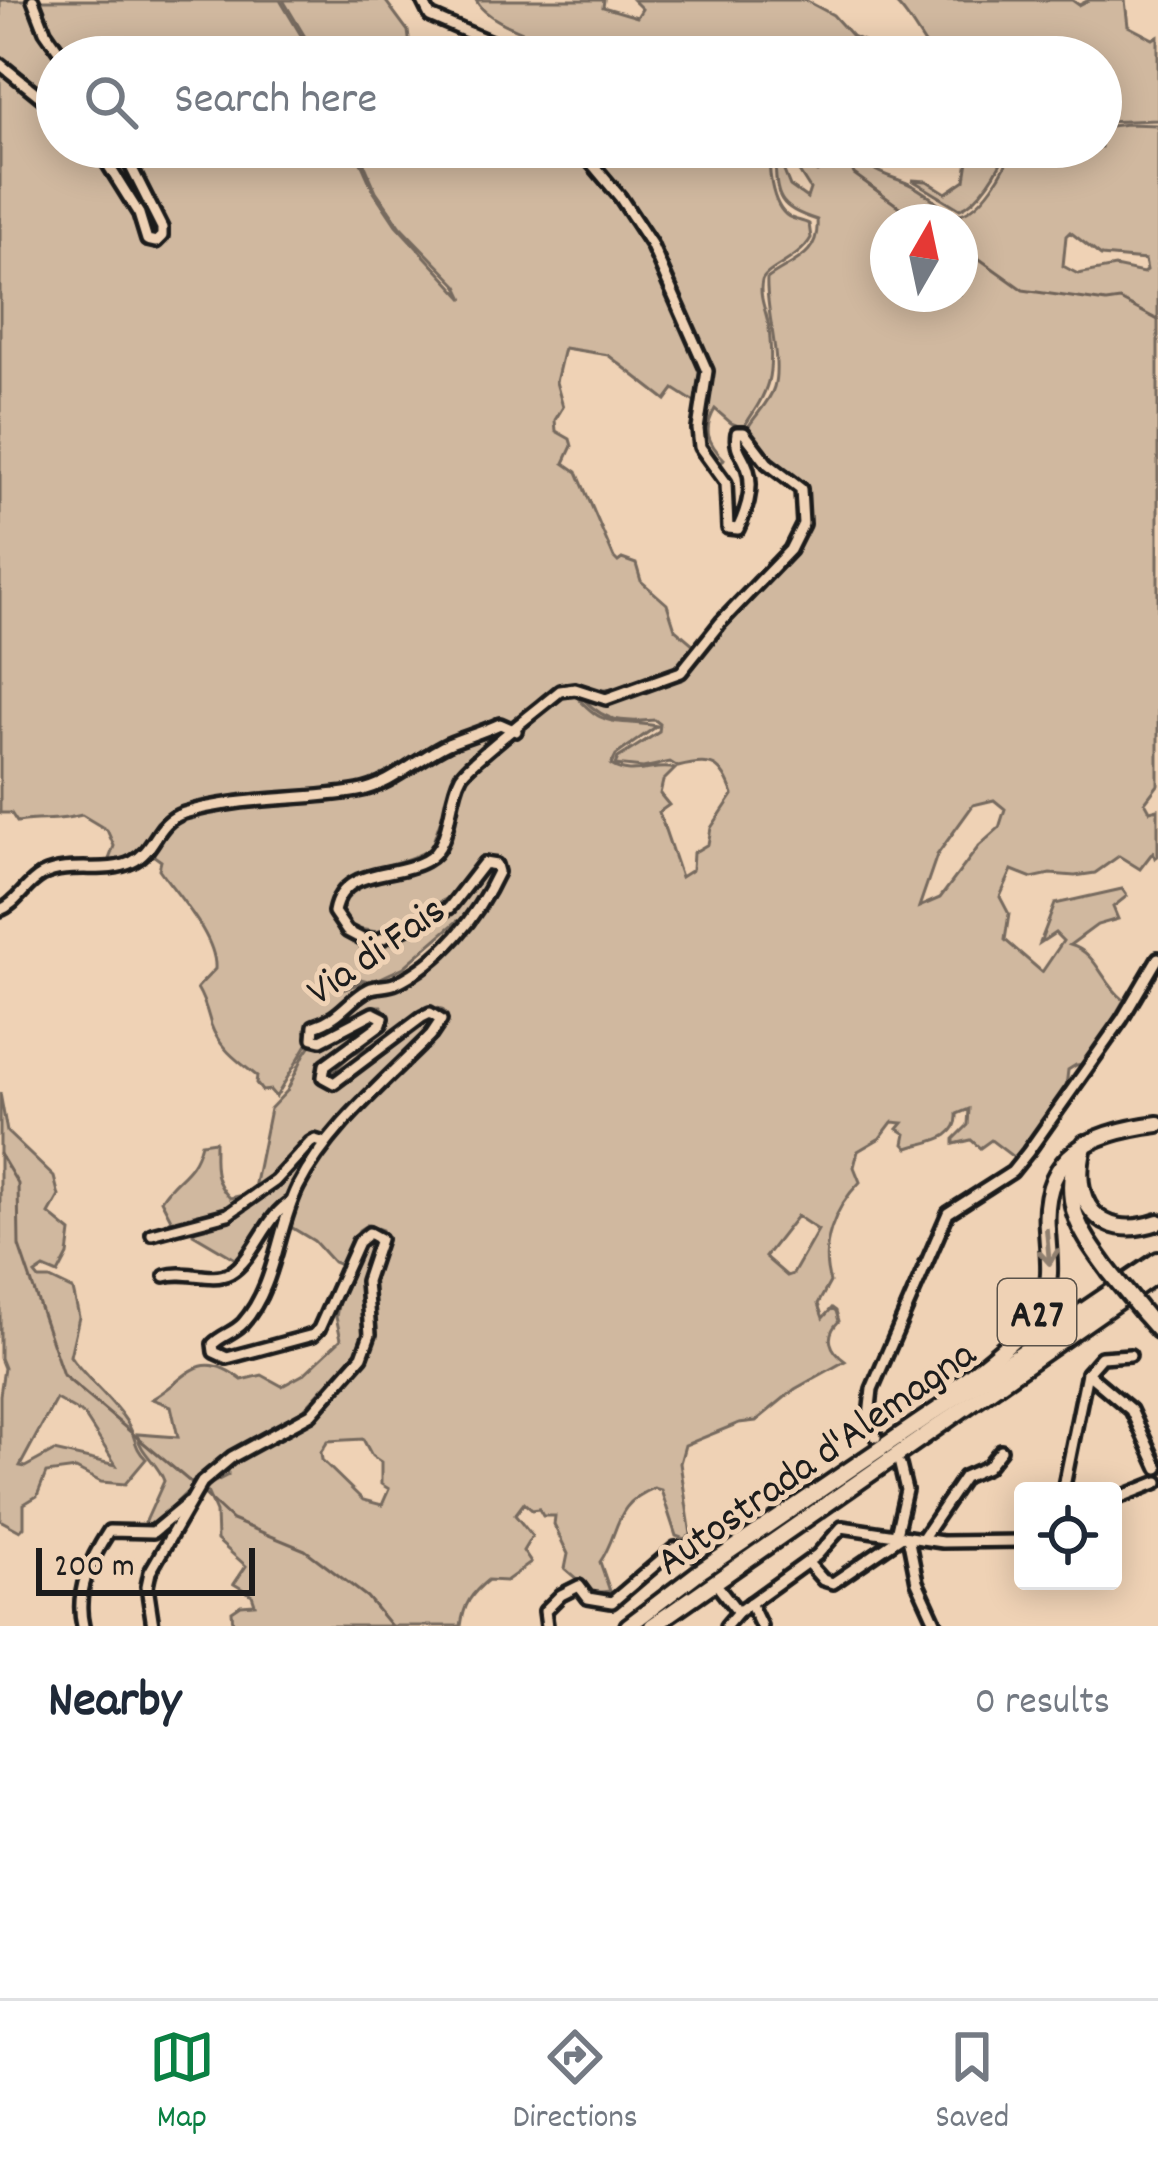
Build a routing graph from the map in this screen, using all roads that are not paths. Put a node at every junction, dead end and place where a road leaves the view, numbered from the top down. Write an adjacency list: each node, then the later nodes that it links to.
1 (33, 0): 3 (street)
2 (422, 0): 4 (street)
3 (48, 36)
4 (477, 36)
5 (0, 64): 6 (street)
6 (36, 93)
7 (111, 168): 8 (street)
8 (132, 168)
9 (596, 168): 10 (street, Via di Fais)
10 (516, 731): 11 (street); 14 (street, Via di Fais)
11 (0, 910)
12 (1158, 958): 28 (street)
13 (1158, 1124): 15 (highway)
14 (325, 1144): 16 (street, Via di Fais); 18 (street)
15 (1085, 1144): 17 (highway); 23 (highway, A27, bridge); 27 (highway, A27, one-way to 27)
16 (293, 1201): 21 (street); 34 (street, Via di Fais)
17 (1158, 1222)
18 (152, 1234)
19 (1158, 1260): 27 (highway, Autostrada d'Alemagna / A27)
20 (1158, 1273): 24 (highway, Autostrada d'Alemagna / A27)
21 (165, 1276)
22 (1158, 1284): 24 (highway, A27)
23 (1158, 1330)
24 (1057, 1346): 48 (highway, Autostrada d'Alemagna / A27)
25 (1130, 1354): 26 (street)
26 (1087, 1373): 31 (street); 32 (street)
27 (900, 1434): 47 (highway, Autostrada d'Alemagna / A27)
28 (876, 1437)
29 (1001, 1450): 37 (street)
30 (900, 1465): 36 (street)
31 (1158, 1468)
32 (1065, 1482)
33 (1158, 1482): 35 (street)
34 (197, 1490): 44 (street); 45 (street)
35 (1122, 1496)
36 (902, 1536): 37 (street); 40 (street); 40 (street); 51 (street)
37 (922, 1539): 38 (street)
38 (1014, 1541)
39 (694, 1554): 46 (street)
40 (808, 1562): 42 (street)
41 (720, 1588): 43 (street)
42 (750, 1603): 43 (street); 50 (street)
43 (738, 1612): 49 (street)
44 (83, 1626)
45 (153, 1626)
46 (547, 1626)
47 (628, 1626)
48 (652, 1626)
49 (726, 1626)
50 (761, 1626)
51 (937, 1626)

